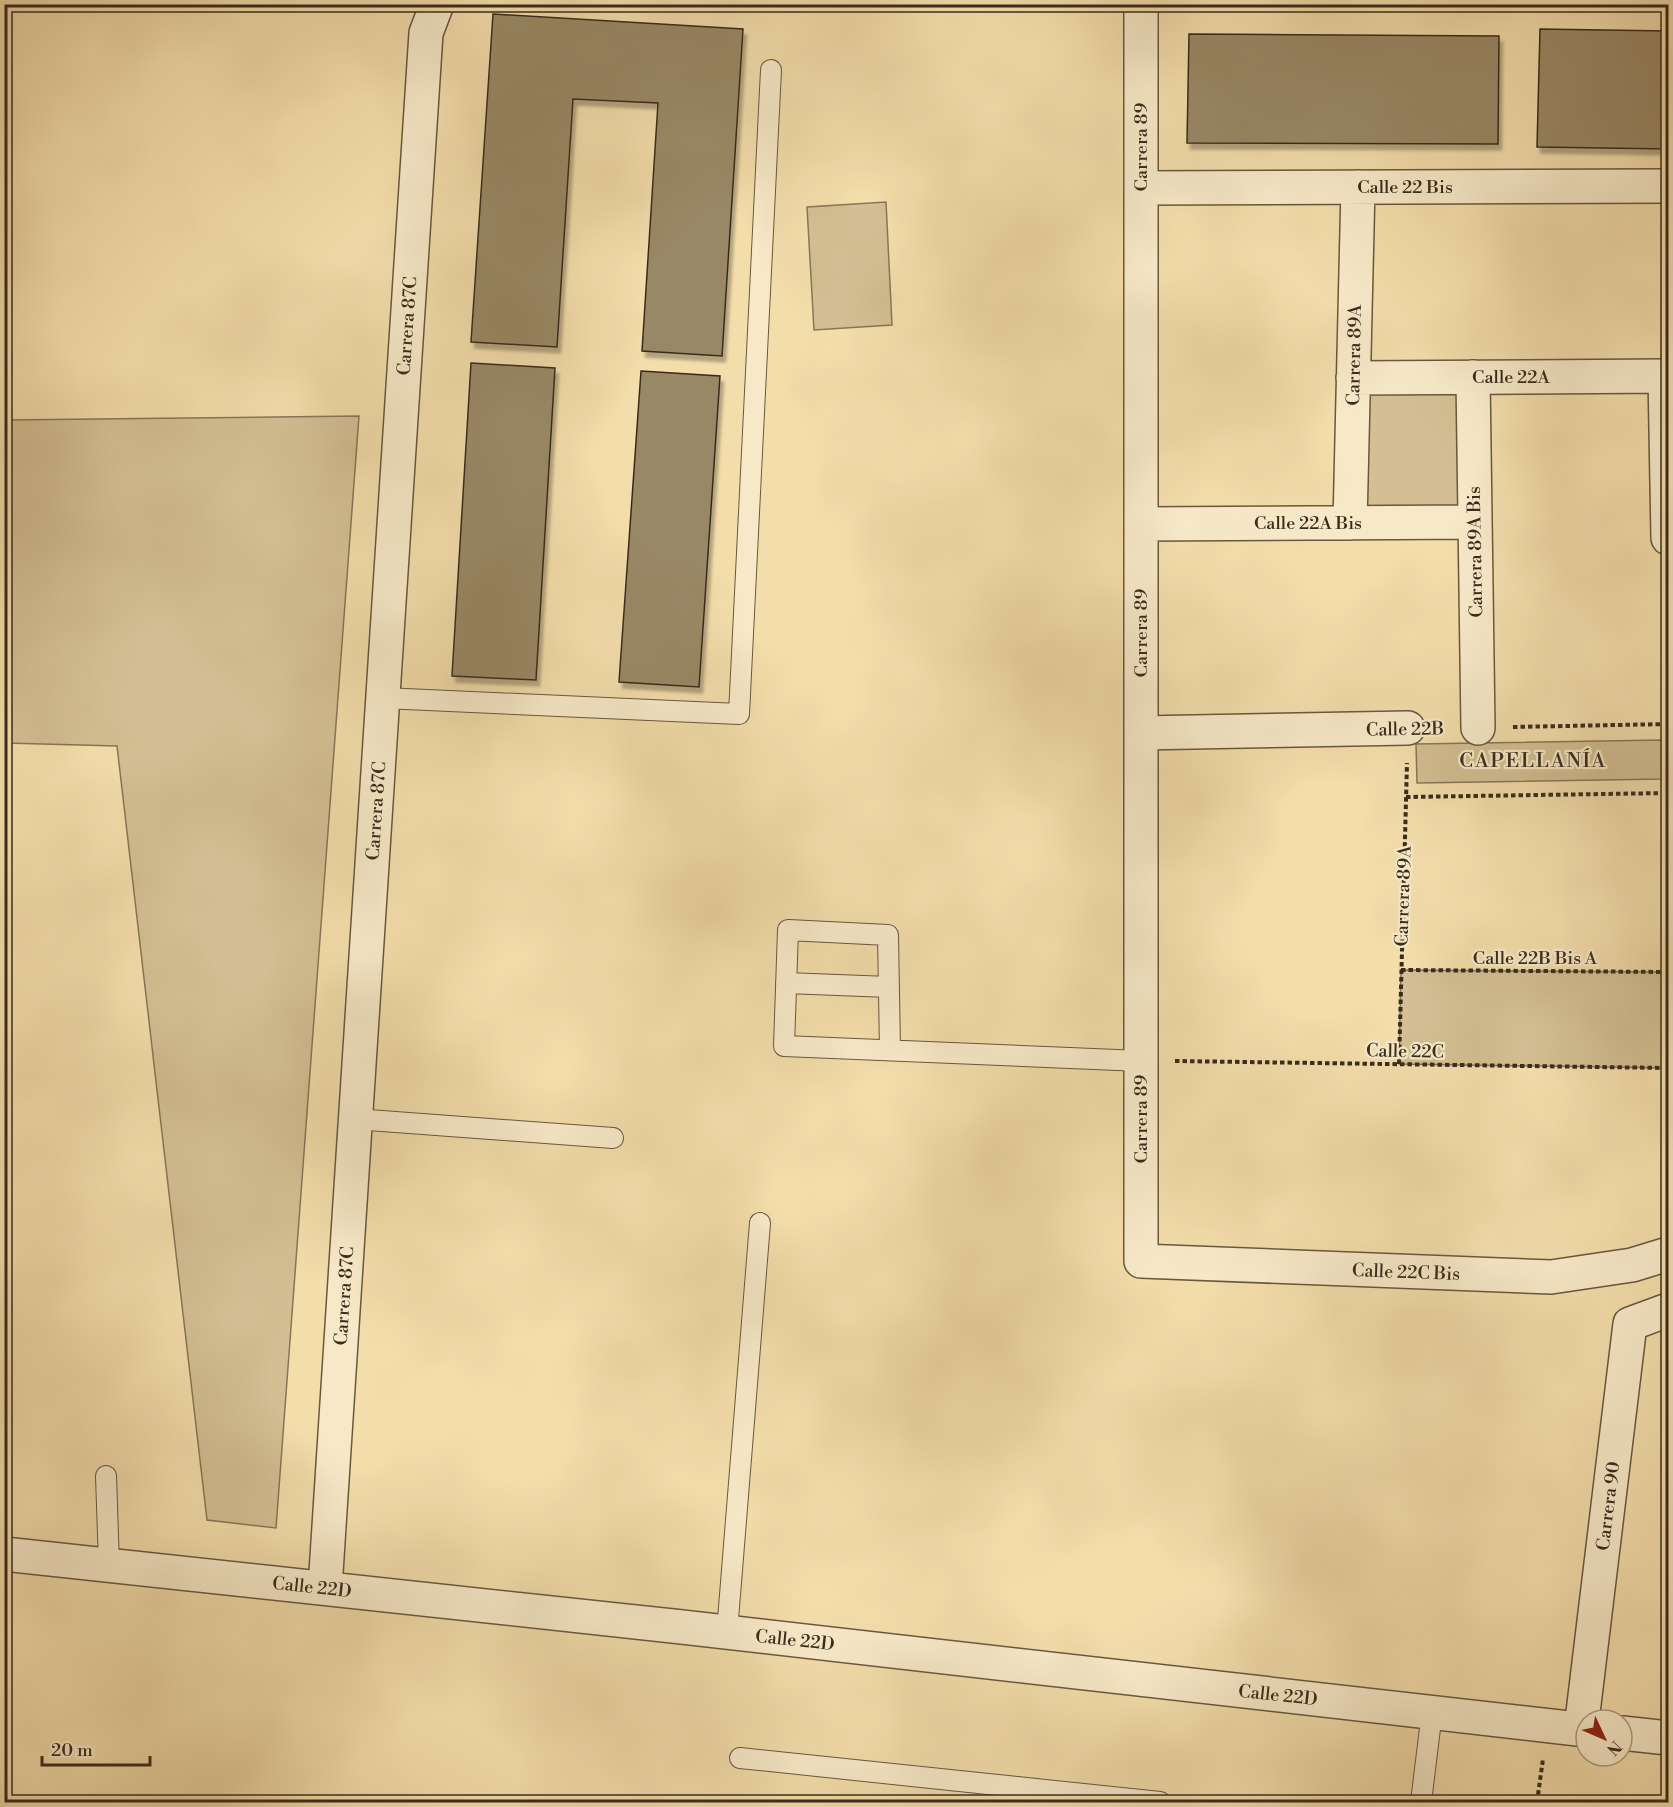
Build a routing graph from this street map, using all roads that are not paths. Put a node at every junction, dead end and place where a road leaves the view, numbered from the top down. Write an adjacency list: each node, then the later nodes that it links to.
1 (410, 4): 3 (street, Carrera 87C)
2 (1141, 4): 7 (street, Carrera 89)
3 (431, 19): 16 (street, Carrera 87C)
4 (771, 70): 16 (lane)
5 (1668, 186): 6 (street, Calle 22 Bis)
6 (1359, 187): 7 (street, Calle 22 Bis); 10 (street, Carrera 89A)
7 (1141, 188): 14 (street, Carrera 89)
8 (1667, 376): 9 (street, Calle 22A); 11 (street)
9 (1473, 377): 10 (street, Calle 22A); 12 (street, Carrera 89A Bis)
10 (1353, 378): 13 (street, Carrera 89A)
11 (1668, 515): 15 (street)
12 (1475, 522): 13 (street, Calle 22A Bis); 18 (street, Carrera 89A Bis)
13 (1350, 523): 14 (street, Calle 22A Bis)
14 (1141, 524): 19 (street, Carrera 89)
15 (1668, 538)
16 (383, 698): 24 (street, Carrera 87C)
17 (1408, 728): 19 (street, Calle 22B)
18 (1478, 728)
19 (1141, 733): 23 (street, Carrera 89)
20 (786, 983): 21 (lane); 21 (lane); 22 (lane)
21 (889, 987): 22 (lane)
22 (890, 1050): 23 (lane)
23 (1141, 1061): 28 (street, Carrera 89)
24 (355, 1119): 25 (lane); 33 (street, Carrera 87C)
25 (613, 1138)
26 (760, 1223): 34 (lane)
27 (1668, 1254): 28 (street, Calle 22C Bis)
28 (1141, 1261)
29 (1668, 1310): 35 (street, Carrera 90)
30 (106, 1476): 32 (lane)
31 (4, 1554): 32 (street, Calle 22D)
32 (109, 1565): 33 (street, Calle 22D)
33 (325, 1588): 34 (street, Calle 22D)
34 (727, 1632): 36 (street, Calle 22D)
35 (1586, 1708)
36 (1432, 1712): 37 (street, Calle 22D); 42 (lane)
37 (1574, 1728)
38 (1634, 1734): 39 (street)
39 (1668, 1738)
40 (740, 1758): 41 (lane)
41 (1160, 1803)
42 (1421, 1803)

